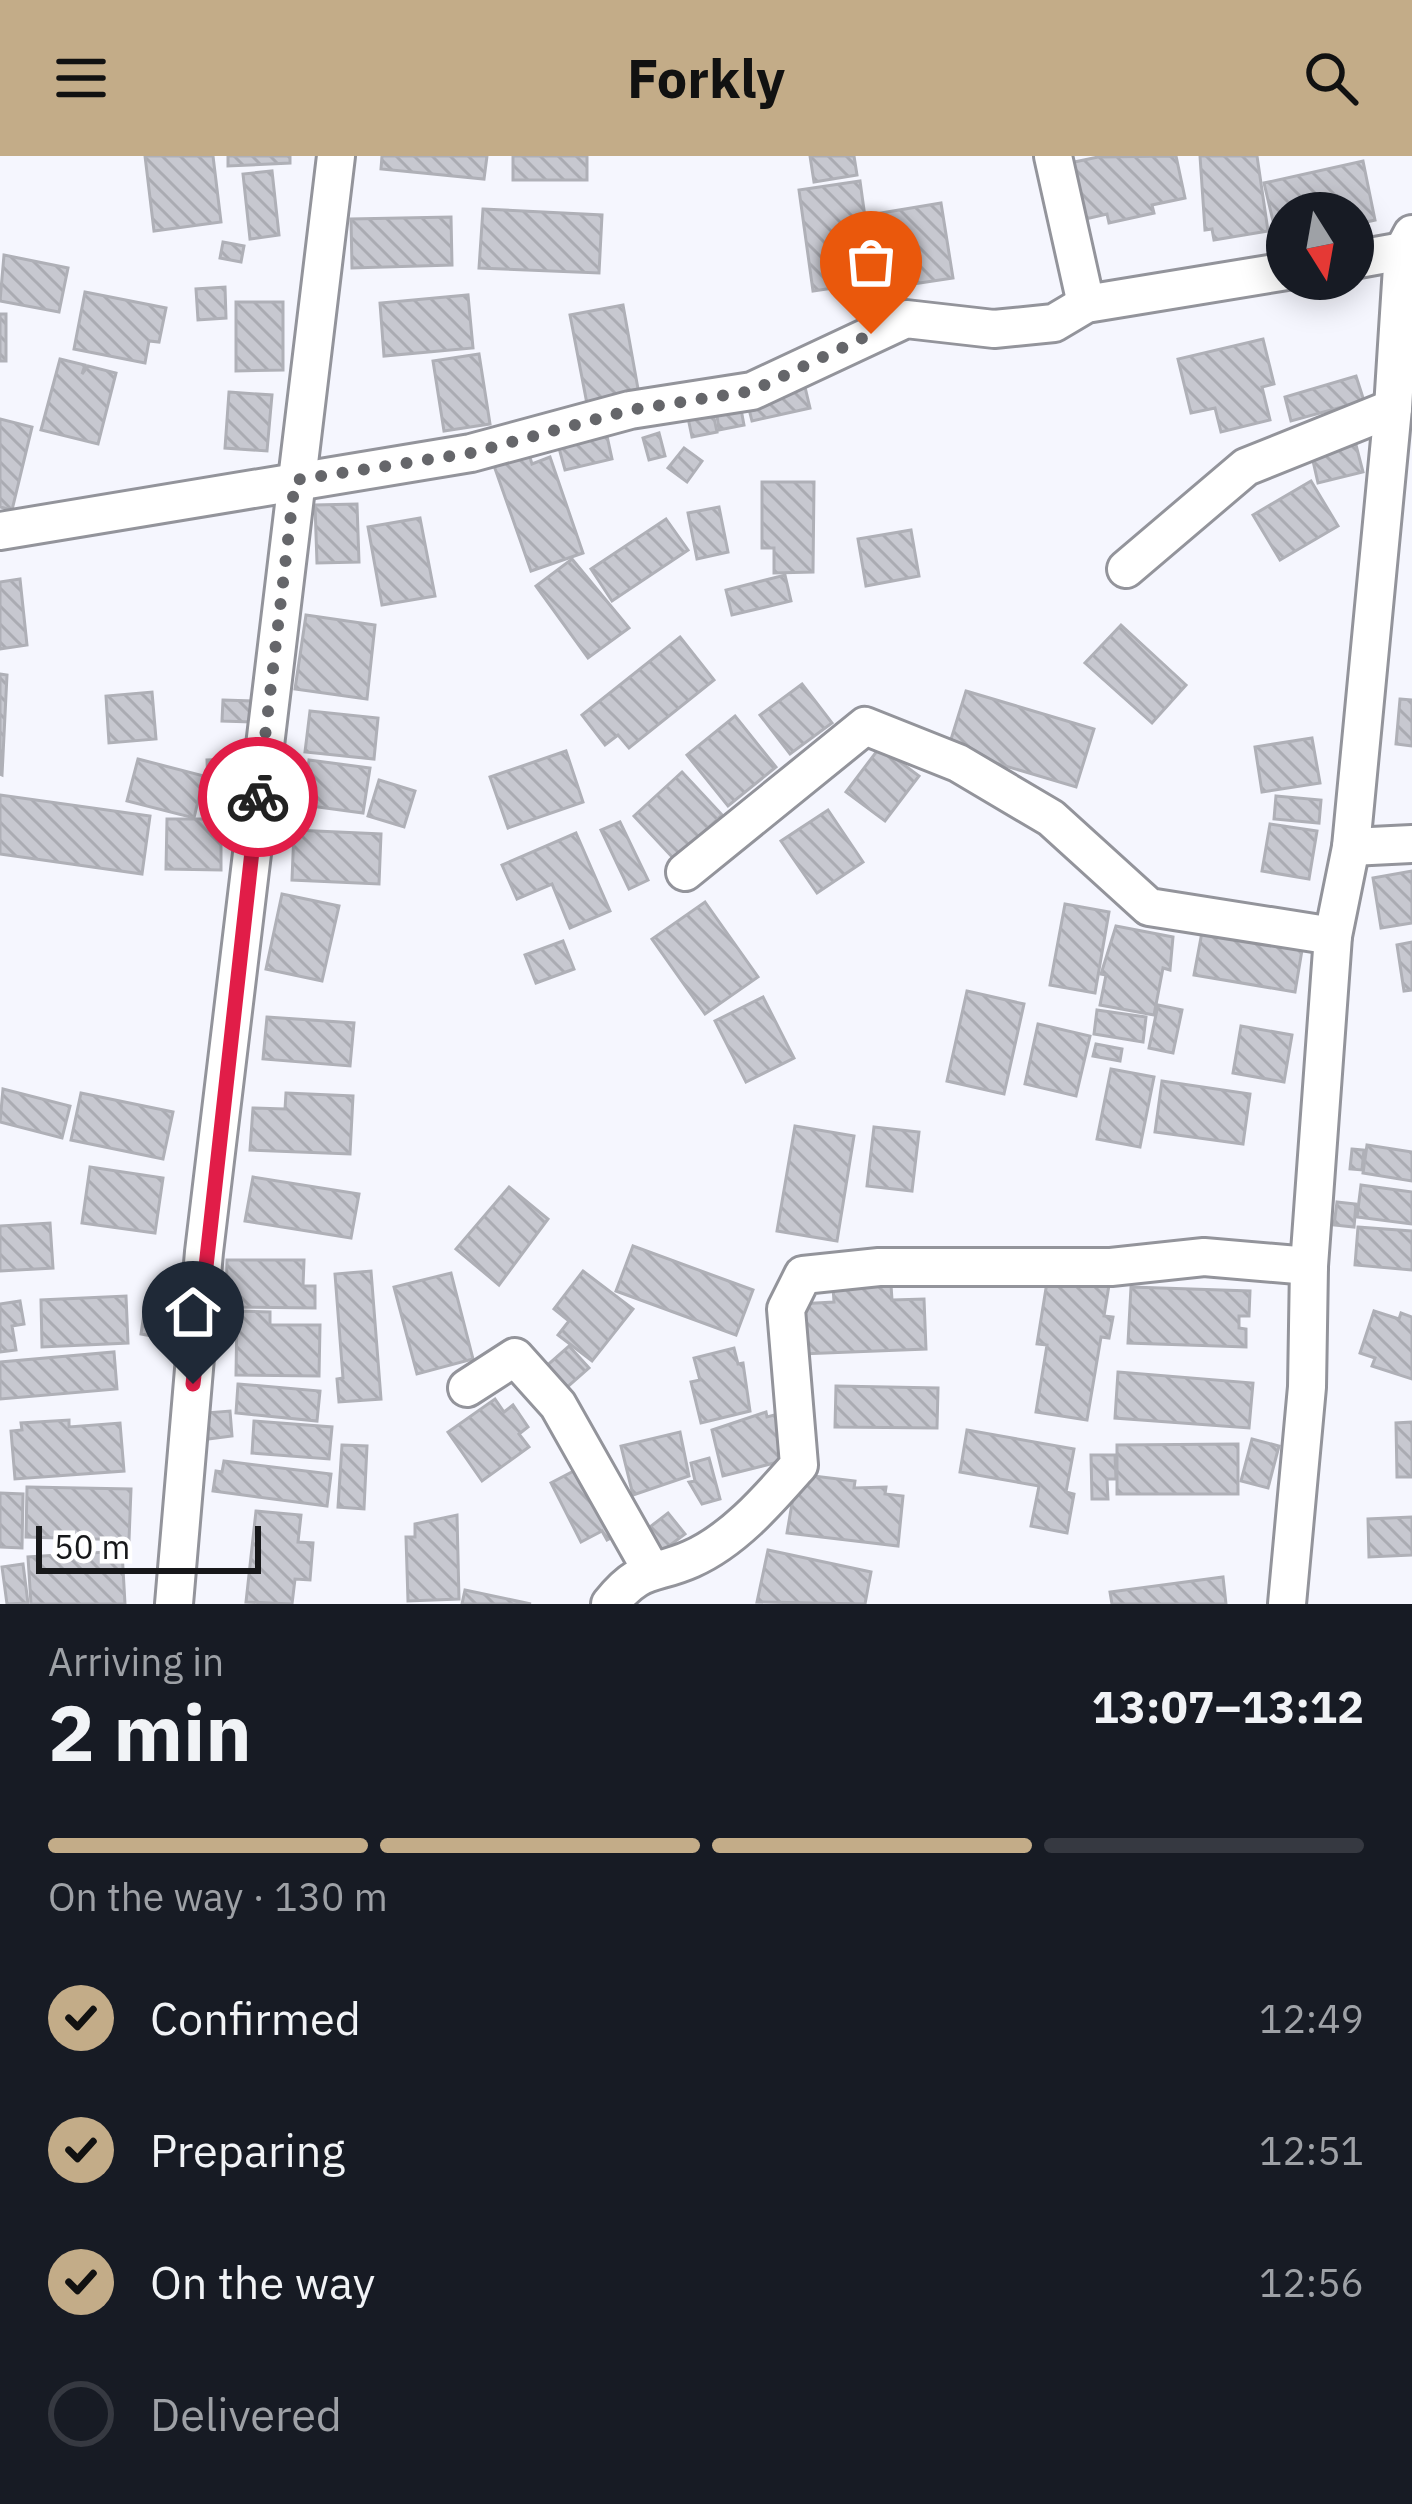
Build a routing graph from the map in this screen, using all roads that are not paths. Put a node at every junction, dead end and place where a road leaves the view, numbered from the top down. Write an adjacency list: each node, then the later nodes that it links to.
1 (336, 156): 8 (street)
2 (1053, 156): 6 (street)
3 (1407, 242): 4 (street); 7 (street)
4 (1374, 253)
5 (1266, 275): 6 (street)
6 (1086, 304): 8 (street)
7 (1393, 408): 10 (street); 12 (street)
8 (295, 480): 9 (street); 18 (street)
9 (0, 531)
10 (1126, 568)
11 (1412, 844): 12 (street)
12 (1351, 847): 14 (street)
13 (685, 872): 14 (street)
14 (1333, 936): 15 (street)
15 (1310, 1266): 17 (street); 20 (street)
16 (467, 1388): 17 (street)
17 (650, 1568): 19 (street)
18 (174, 1604)
19 (610, 1604)
20 (1287, 1604)

